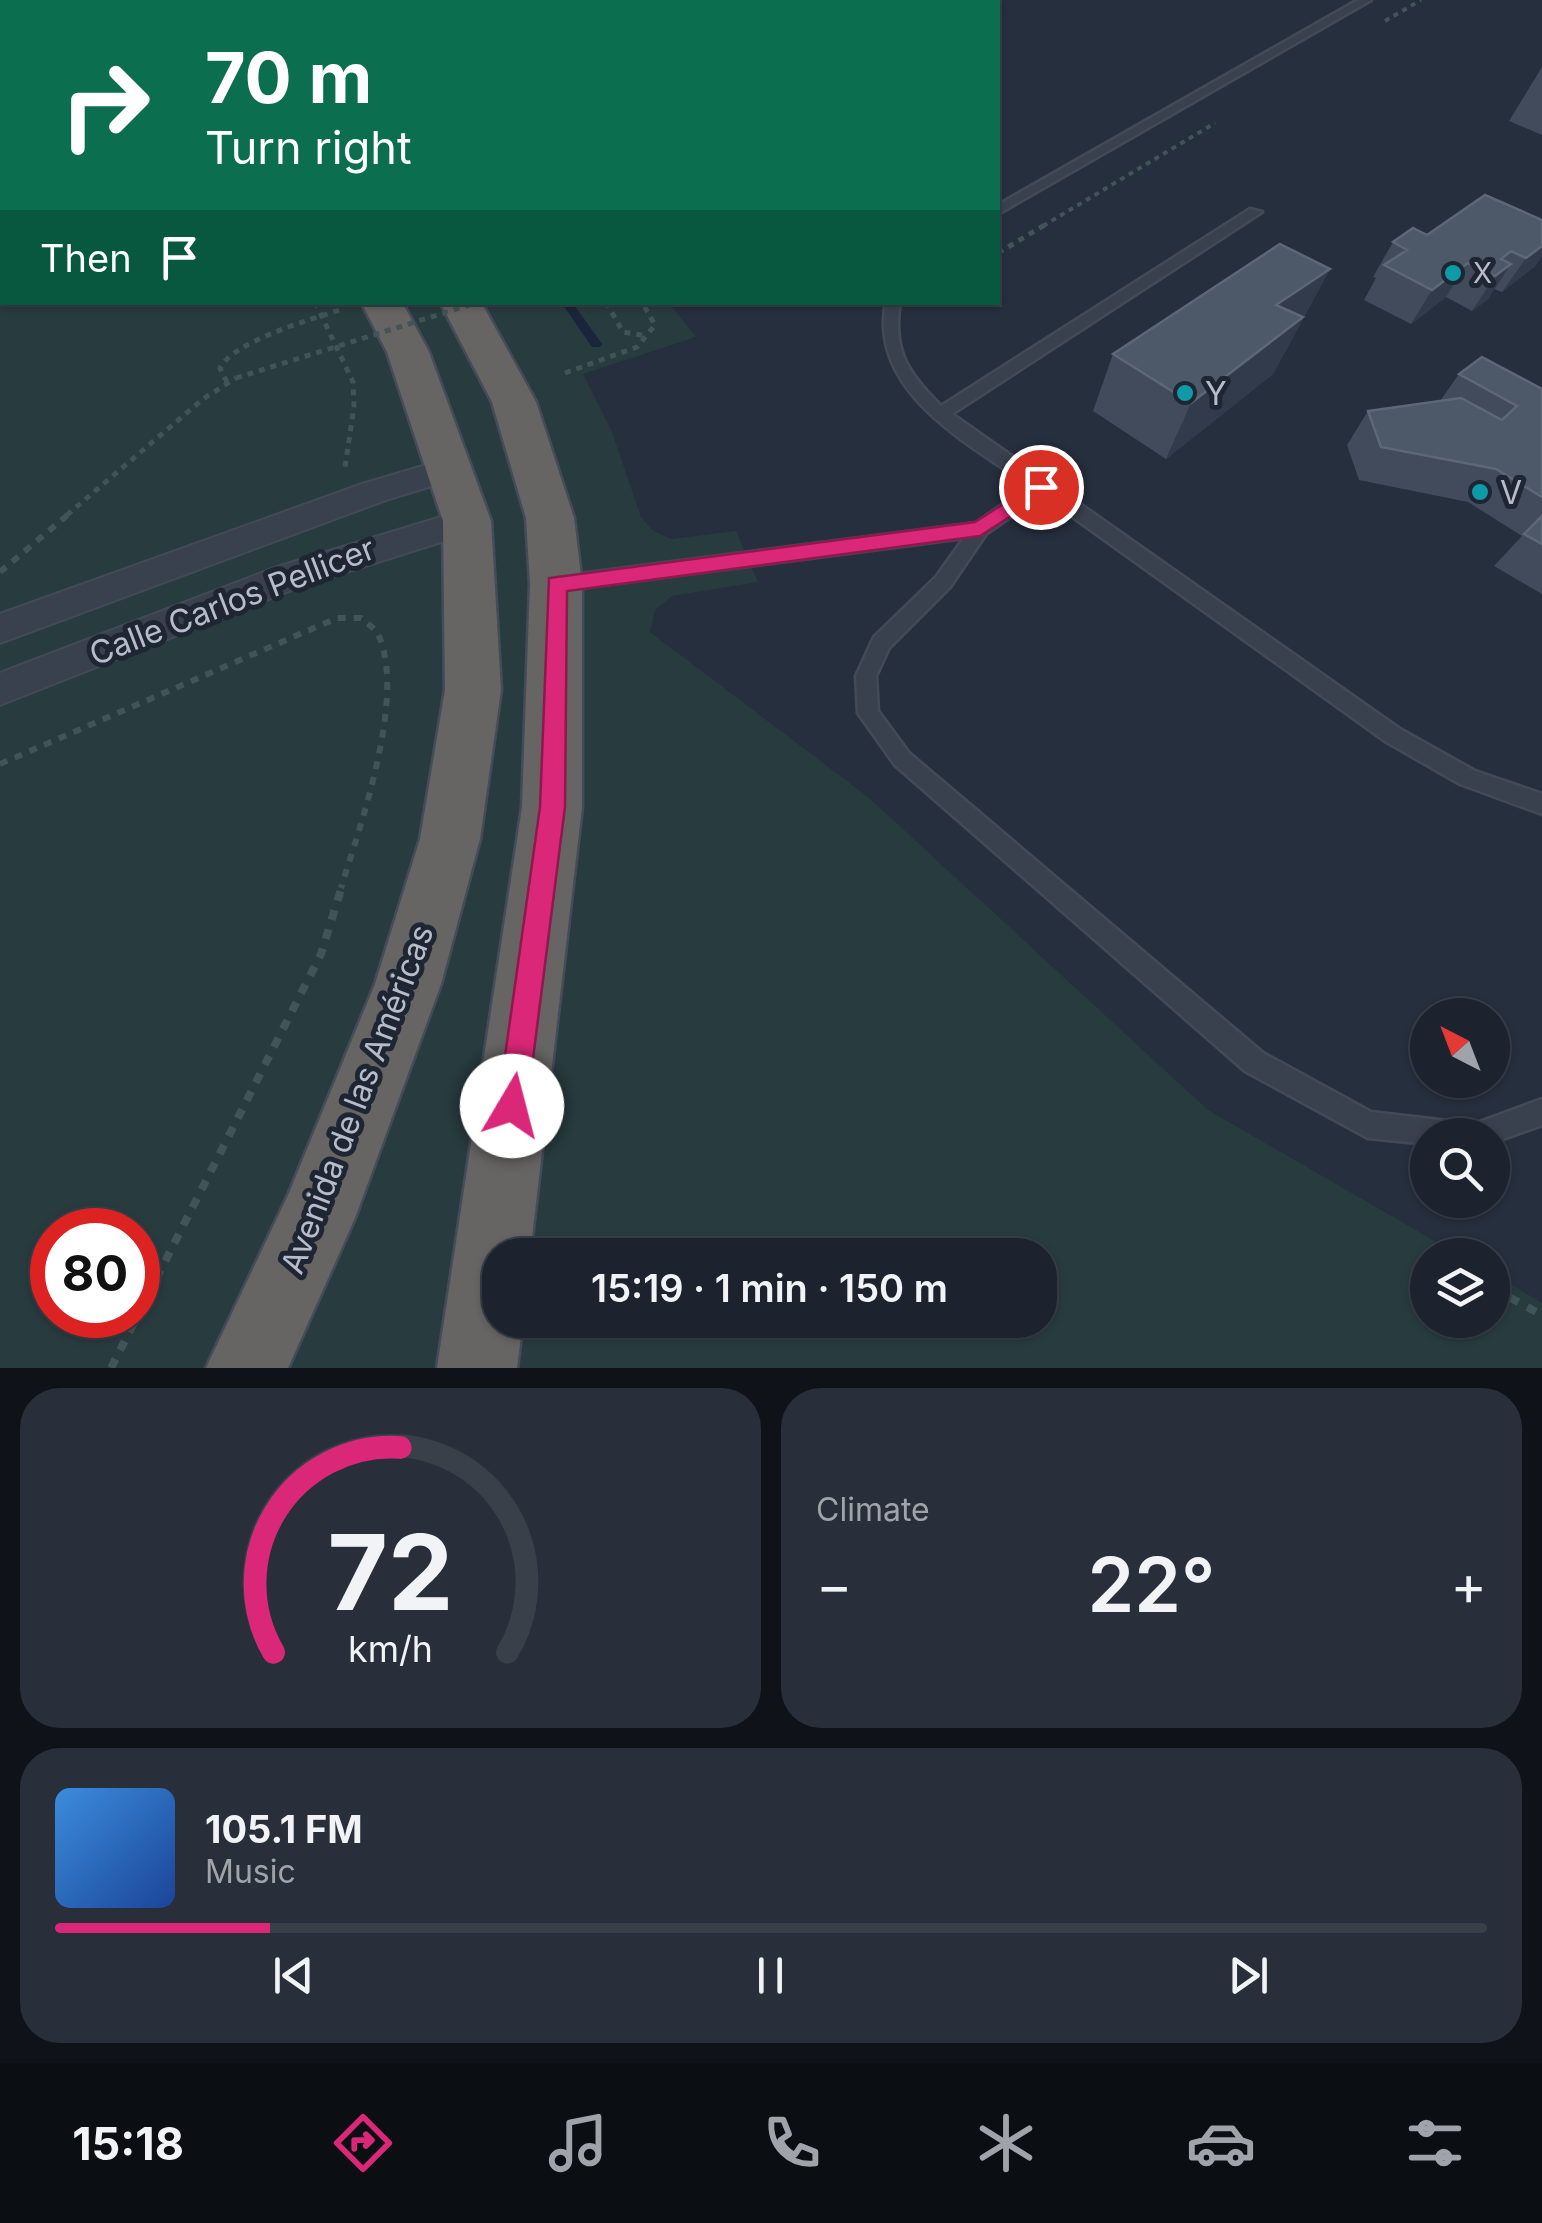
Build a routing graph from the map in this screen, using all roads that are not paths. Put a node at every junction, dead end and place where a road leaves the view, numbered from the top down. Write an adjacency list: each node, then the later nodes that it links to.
1 (1366, 0): 2 (lane)
2 (1000, 209)
3 (1255, 212): 7 (lane)
4 (363, 305): 9 (highway, Avenida de las Américas)
5 (462, 305): 11 (highway)
6 (892, 305): 7 (lane)
7 (940, 414): 8 (lane)
8 (1041, 487): 10 (lane); 14 (lane)
9 (459, 495): 12 (street, Calle Carlos Pellicer); 13 (street, Calle Carlos Pellicer); 18 (highway, Avenida de las Américas)
10 (980, 529): 11 (lane); 17 (lane)
11 (556, 584): 19 (highway)
12 (0, 629)
13 (0, 690)
14 (1542, 804)
15 (1542, 1112): 16 (lane)
16 (1510, 1124)
17 (1410, 1129)
18 (246, 1368)
19 (478, 1368)

